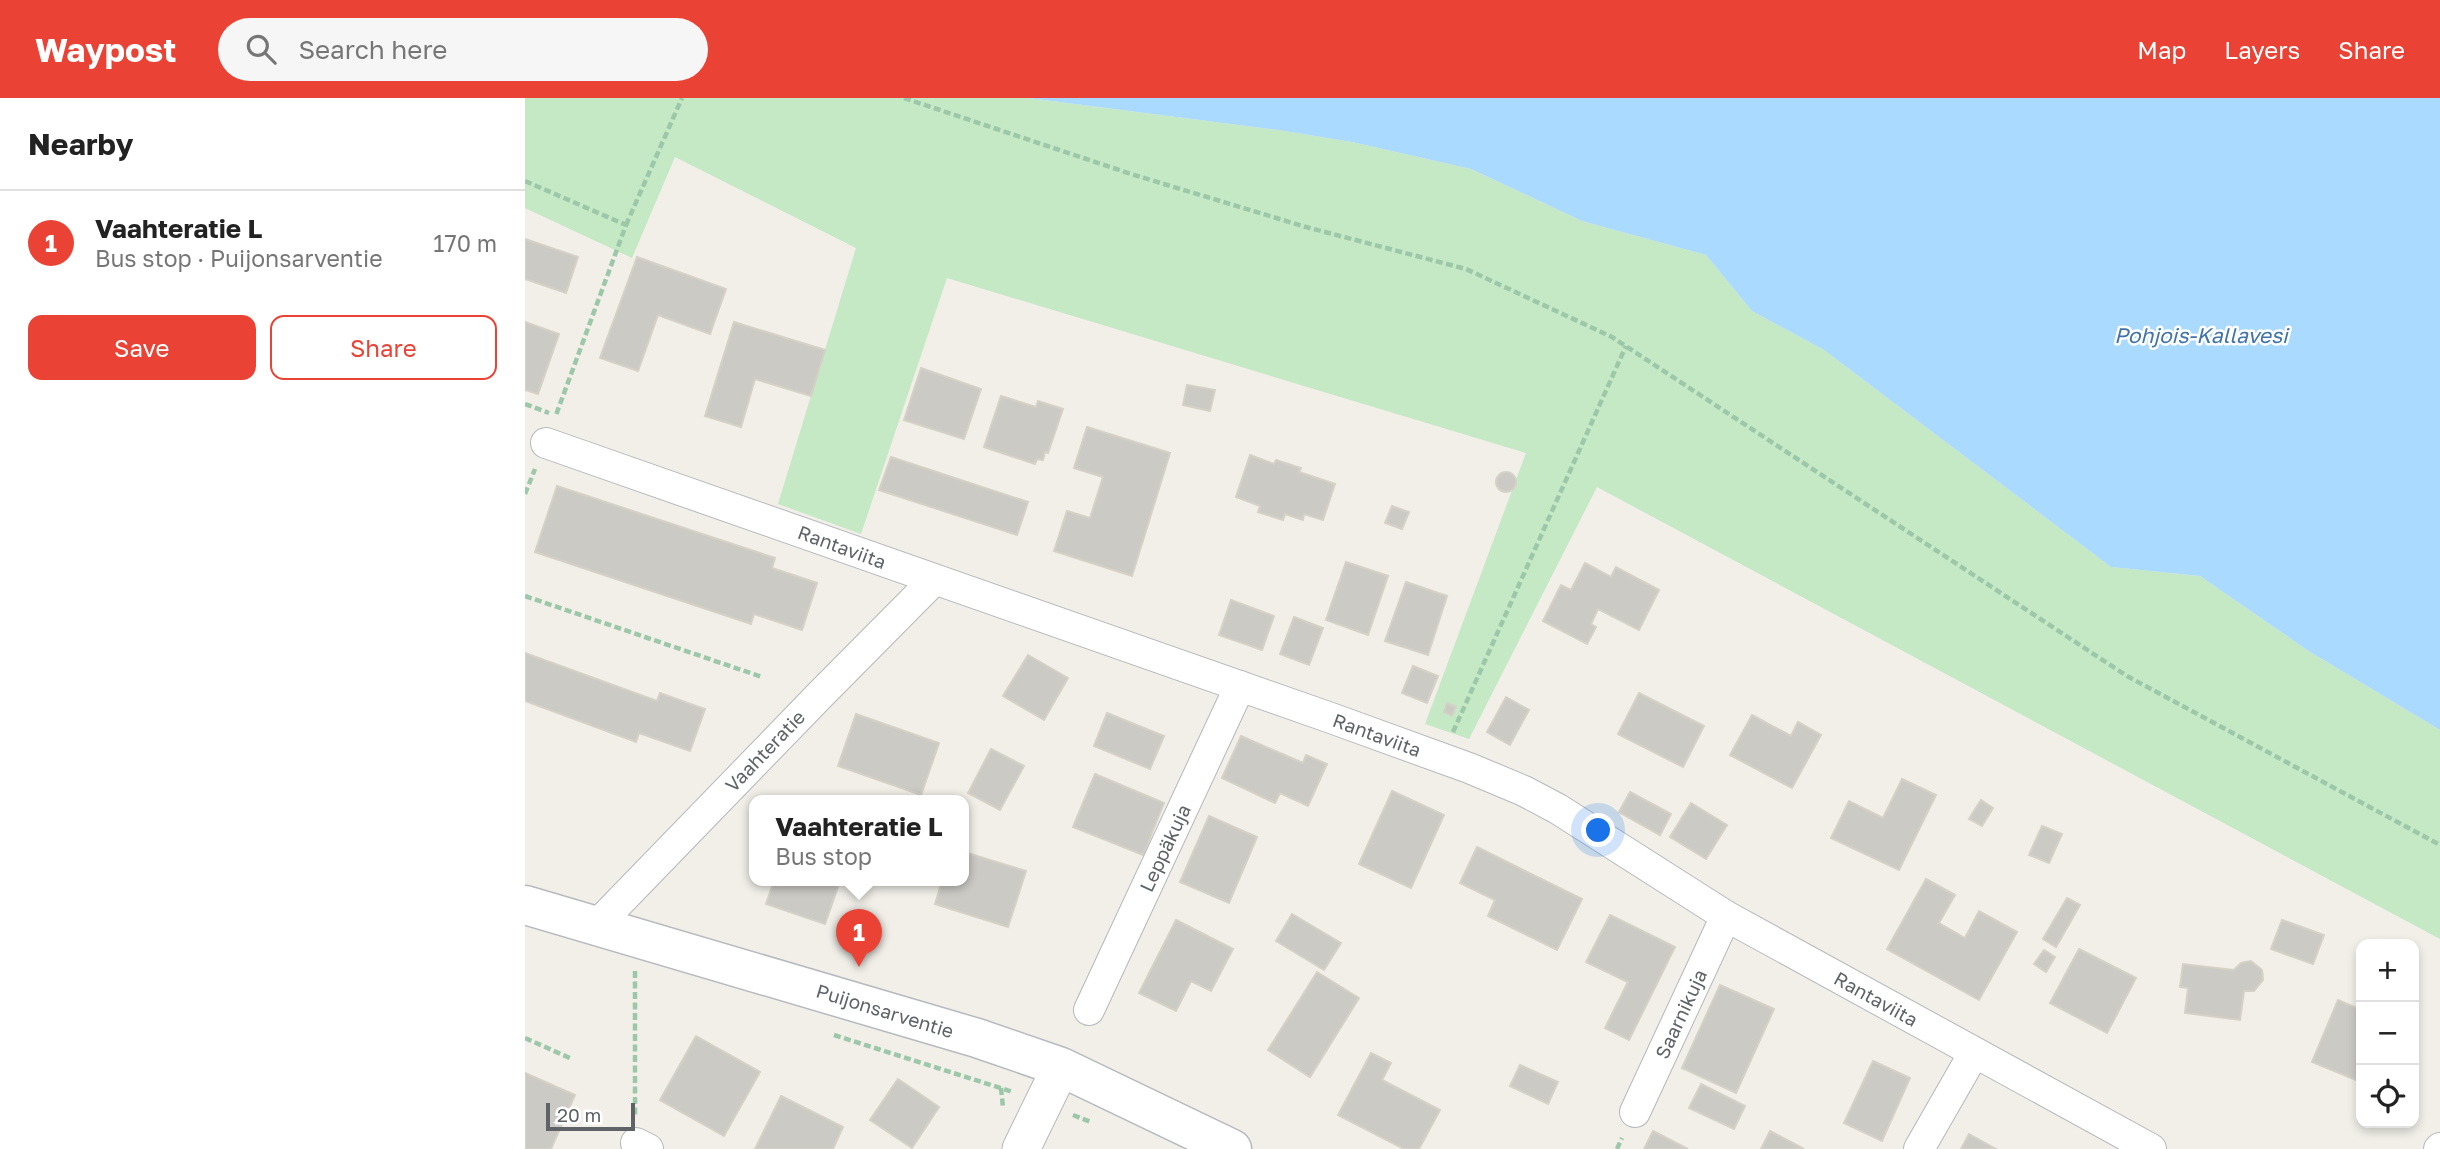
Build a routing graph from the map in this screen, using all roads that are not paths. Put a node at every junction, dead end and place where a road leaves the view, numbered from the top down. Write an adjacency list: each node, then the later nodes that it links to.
1 (546, 443): 2 (street, Rantaviita)
2 (934, 580): 3 (street, Rantaviita); 6 (street, Vaahteratie)
3 (1240, 686): 5 (street, Rantaviita); 7 (street, Leppäkuja)
4 (525, 905): 6 (main road, Puijonsarventie)
5 (1726, 916): 8 (street, Rantaviita); 10 (street, Saarnikuja)
6 (598, 925): 9 (main road, Puijonsarventie)
7 (1089, 1010)
8 (1975, 1053): 13 (street); 14 (street, Rantaviita)
9 (1061, 1067): 11 (street); 12 (main road, Puijonsarventie)
10 (1635, 1112)
11 (1021, 1149)
12 (1232, 1149)
13 (1919, 1149)
14 (2151, 1149)

